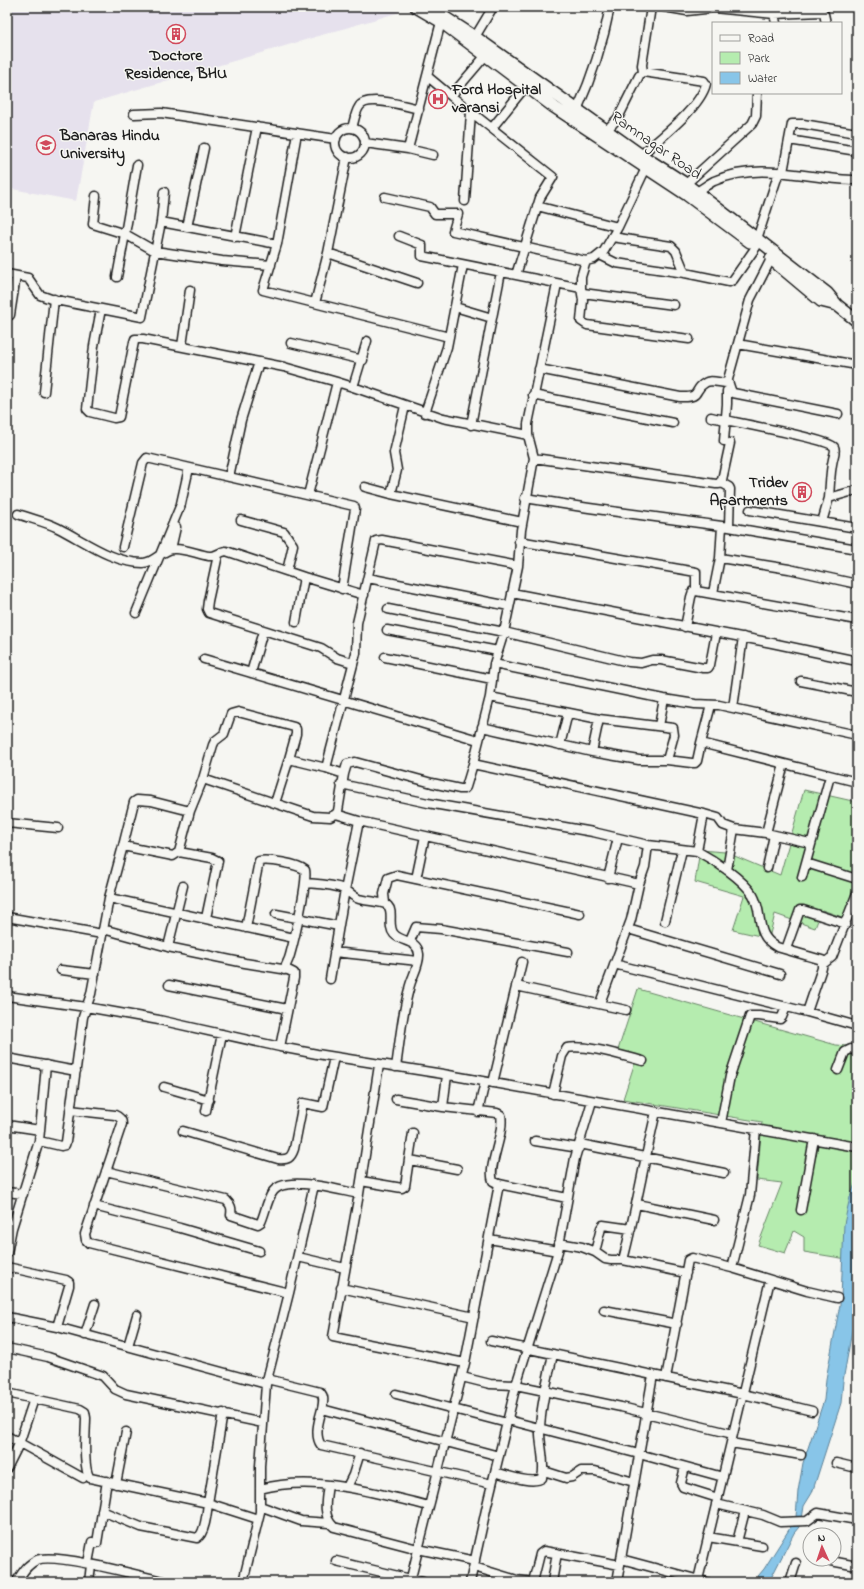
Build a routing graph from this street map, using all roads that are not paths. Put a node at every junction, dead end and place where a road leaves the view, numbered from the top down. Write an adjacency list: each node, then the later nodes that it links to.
1 (416, 7): 8 (main road)
2 (429, 7): 8 (main road, Ramnagar Road)
3 (493, 7): 11 (street)
4 (610, 7): 19 (street)
5 (651, 7): 35 (street)
6 (664, 7): 7 (street)
7 (774, 14): 9 (street); 10 (street)
8 (442, 18): 11 (main road, Ramnagar Road); 12 (main road); 13 (street)
9 (776, 22)
10 (826, 22)
11 (475, 37): 19 (main road, Ramnagar Road)
12 (486, 55): 15 (main road); 17 (street)
13 (427, 76): 17 (street); 18 (street)
14 (639, 76): 25 (street)
15 (526, 86): 24 (street); 38 (main road)
16 (757, 94): 41 (street)
17 (451, 96): 20 (street)
18 (419, 109): 23 (street); 32 (street)
19 (577, 110): 25 (main road, Ramnagar Road)
20 (471, 112): 24 (street); 46 (street)
21 (134, 114): 22 (street)
22 (257, 127): 27 (street); 52 (street)
23 (352, 128): 28 (street); 30 (street)
24 (492, 128): 47 (street)
25 (606, 131): 35 (main road, Ramnagar Road)
26 (857, 133): 29 (street)
27 (297, 134): 28 (street); 56 (street)
28 (336, 138): 36 (street)
29 (789, 140): 33 (street); 39 (street)
30 (365, 143): 32 (street); 36 (street)
31 (204, 148): 49 (street)
32 (408, 148): 34 (street)
33 (857, 151)
34 (433, 155)
35 (642, 155): 41 (main road, Ramnagar Road)
36 (346, 157): 59 (street)
37 (136, 165): 51 (street)
38 (646, 168): 50 (street); 55 (main road)
39 (783, 172): 40 (street); 43 (street); 55 (street)
40 (857, 180)
41 (686, 184): 43 (main road, Ramnagar Road)
42 (164, 192): 48 (street)
43 (696, 192): 55 (main road, Ramnagar Road)
44 (96, 196): 51 (street)
45 (386, 197): 57 (street)
46 (465, 201)
47 (538, 206): 50 (street); 57 (street)
48 (161, 222): 49 (street); 58 (street)
49 (186, 227): 52 (street)
50 (618, 227): 54 (street)
51 (125, 234): 58 (street); 70 (street)
52 (236, 236): 56 (street)
53 (399, 236): 64 (street)
54 (612, 238): 60 (street); 66 (street)
55 (756, 243): 61 (main road); 66 (street); 78 (main road, Ramnagar Road)
56 (276, 244): 63 (street)
57 (526, 246): 62 (street); 68 (street)
58 (155, 251): 63 (street); 80 (street)
59 (328, 253): 71 (street); 76 (street)
60 (600, 255): 62 (street); 66 (street)
61 (771, 259): 78 (main road); 88 (street)
62 (586, 261): 74 (street)
63 (270, 265): 76 (street)
64 (463, 265): 65 (street); 79 (street)
65 (501, 272): 68 (street); 82 (street)
66 (685, 272)
67 (7, 274): 69 (street)
68 (516, 275): 72 (street)
69 (16, 276): 75 (street); 81 (street)
70 (117, 278)
71 (417, 283)
72 (557, 284): 74 (street); 93 (street)
73 (190, 290): 89 (street)
74 (582, 291): 77 (street); 85 (street)
75 (54, 299): 80 (street); 98 (street)
76 (315, 303): 84 (street)
77 (674, 305)
78 (837, 305): 83 (main road, Ramnagar Road)
79 (455, 307): 82 (street); 84 (street)
80 (101, 308): 89 (street)
81 (10, 315)
82 (492, 318): 106 (street)
83 (857, 321)
84 (449, 337): 101 (street)
85 (689, 339)
86 (367, 341): 90 (street)
87 (291, 343): 90 (street)
88 (738, 344): 92 (street); 94 (street)
89 (182, 346): 91 (street)
90 (363, 360): 96 (street)
91 (259, 362): 95 (street); 110 (street)
92 (857, 365)
93 (539, 369): 94 (street); 99 (street)
94 (728, 381): 102 (street)
95 (337, 382): 96 (street); 114 (street)
96 (354, 386): 100 (street)
97 (726, 391): 104 (street)
98 (44, 392)
99 (534, 395): 105 (street); 107 (street)
100 (405, 406): 101 (street); 115 (street)
101 (425, 413): 106 (street)
102 (838, 414)
103 (711, 417): 104 (street)
104 (726, 420): 111 (street); 117 (street)
105 (673, 423)
106 (471, 425): 107 (street)
107 (528, 435): 108 (street)
108 (534, 458): 111 (street); 116 (street)
109 (189, 468): 110 (street); 118 (street); 127 (street)
110 (229, 477): 114 (street)
111 (720, 482): 124 (street)
112 (365, 487): 115 (street)
113 (857, 490): 117 (street)
114 (308, 494): 138 (street)
115 (391, 494): 122 (street)
116 (526, 498): 122 (street); 124 (street)
117 (829, 498): 123 (street)
118 (181, 504): 128 (street); 130 (street)
119 (750, 510): 123 (street)
120 (18, 514): 130 (street)
121 (241, 520): 134 (street)
122 (522, 522): 126 (street)
123 (822, 522): 125 (street)
124 (726, 526): 129 (street); 132 (street)
125 (857, 528)
126 (519, 541): 133 (street); 139 (street)
127 (123, 547)
128 (171, 549): 130 (street); 131 (street)
129 (857, 549)
130 (160, 555): 145 (street)
131 (218, 555): 134 (street); 150 (street)
132 (720, 558): 137 (street); 141 (street)
133 (518, 566): 136 (street); 140 (street)
134 (287, 571): 135 (street)
135 (304, 577): 138 (street); 147 (street)
136 (368, 578): 142 (street); 143 (street)
137 (857, 584)
138 (342, 589): 142 (street)
139 (696, 591): 141 (street); 148 (street)
140 (512, 593): 143 (street); 148 (street)
141 (713, 594): 146 (street)
142 (364, 595): 158 (street)
143 (509, 606): 151 (street)
144 (388, 609): 151 (street)
145 (136, 613)
146 (857, 620)
147 (296, 622)
148 (685, 627): 152 (street)
149 (387, 630): 154 (street)
150 (263, 631): 158 (street); 160 (street)
151 (504, 632): 152 (street); 154 (street)
152 (716, 633): 153 (street)
153 (743, 637): 157 (street); 168 (street)
154 (498, 651): 159 (street)
155 (385, 657): 161 (street)
156 (204, 659): 160 (street)
157 (857, 661)
158 (353, 663): 166 (street)
159 (494, 664): 161 (street); 165 (street)
160 (251, 673): 166 (street)
161 (492, 679): 164 (street)
162 (801, 681): 163 (street)
163 (857, 692)
164 (490, 697): 169 (street); 172 (street)
165 (664, 699): 167 (street); 171 (street)
166 (344, 700): 174 (street); 182 (street)
167 (711, 705): 168 (street); 175 (street)
168 (733, 708): 173 (street)
169 (568, 713): 170 (street); 176 (street)
170 (599, 719): 171 (street); 177 (street)
171 (659, 726): 179 (street)
172 (482, 727): 174 (street); 176 (street)
173 (857, 735)
174 (478, 740): 180 (street)
175 (701, 742): 179 (street); 181 (street)
176 (560, 745): 177 (street)
177 (592, 752): 179 (street)
178 (289, 759): 182 (street); 185 (street); 188 (street)
179 (667, 760)
180 (473, 764): 183 (street); 191 (street)
181 (784, 764): 184 (street); 196 (street)
182 (326, 768): 183 (street)
183 (344, 774): 187 (street)
184 (830, 776): 186 (street); 199 (street)
185 (203, 779): 188 (street); 189 (street)
186 (857, 782)
187 (341, 784): 190 (street); 198 (street)
188 (275, 803): 190 (street)
189 (190, 811): 201 (street); 204 (street)
190 (336, 814): 192 (street)
191 (704, 814): 195 (street); 203 (street)
192 (359, 822): 197 (street); 215 (street)
193 (7, 823): 194 (street)
194 (58, 828)
195 (734, 829): 196 (street); 207 (street)
196 (770, 834): 199 (street); 206 (street)
197 (425, 836): 209 (street); 210 (street)
198 (618, 838): 200 (street); 209 (street)
199 (810, 843): 205 (street)
200 (648, 845): 202 (street); 213 (street)
201 (123, 846): 204 (street); 217 (street)
202 (682, 850): 203 (street); 225 (street)
203 (697, 851): 207 (street)
204 (179, 852): 223 (street)
205 (806, 863): 208 (street); 211 (street)
206 (767, 868)
207 (727, 870): 234 (street)
208 (802, 877)
209 (608, 878): 213 (street)
210 (416, 879): 218 (street); 221 (street)
211 (857, 879)
212 (305, 883): 215 (street); 224 (street); 228 (street)
213 (639, 884): 229 (street)
214 (183, 886): 219 (street)
215 (345, 889): 218 (street); 227 (street)
216 (857, 893): 226 (street)
217 (110, 898): 219 (street); 230 (street)
218 (385, 903): 232 (street)
219 (177, 912): 223 (street); 233 (street)
220 (276, 914): 224 (street)
221 (580, 914)
222 (7, 917): 230 (street)
223 (206, 918): 228 (street)
224 (298, 918): 227 (street); 231 (street)
225 (665, 921)
226 (846, 924): 234 (street); 240 (street)
227 (338, 926): 235 (street)
228 (246, 928): 231 (street)
229 (628, 929): 239 (street); 244 (street)
230 (103, 932): 233 (street); 243 (street)
231 (294, 938): 242 (street)
232 (410, 941): 236 (street); 237 (street)
233 (168, 946): 242 (street)
234 (786, 949): 240 (street)
235 (334, 952): 237 (street); 245 (street)
236 (568, 952)
237 (418, 962): 264 (street)
238 (522, 962): 247 (street)
239 (614, 964): 249 (street); 251 (street)
240 (823, 964): 254 (street)
241 (60, 970): 243 (street)
242 (284, 970): 252 (street)
243 (95, 974): 250 (street)
244 (780, 974)
245 (330, 979)
246 (169, 985): 252 (street)
247 (516, 986): 249 (street); 268 (street)
248 (7, 996): 250 (street)
249 (600, 1004): 253 (street)
250 (86, 1007): 256 (street); 266 (street)
251 (786, 1007): 254 (street); 279 (street)
252 (288, 1009): 257 (street)
253 (626, 1010)
254 (807, 1012): 255 (street)
255 (857, 1026)
256 (222, 1034): 257 (street); 272 (street)
257 (280, 1047): 259 (street)
258 (857, 1051): 265 (street)
259 (334, 1057): 263 (street); 283 (street)
260 (7, 1059): 262 (street)
261 (643, 1060): 270 (street)
262 (46, 1065): 266 (street); 282 (street)
263 (379, 1065): 264 (street); 295 (street)
264 (396, 1067): 267 (street)
265 (838, 1070)
266 (76, 1071): 275 (street)
267 (447, 1075): 268 (street); 274 (street)
268 (489, 1083): 270 (street); 277 (street)
269 (164, 1087): 272 (street)
270 (553, 1094): 273 (street)
271 (396, 1099): 274 (street)
272 (209, 1100): 276 (street)
273 (592, 1101): 278 (street); 288 (street)
274 (443, 1107): 277 (street)
275 (70, 1110): 286 (street); 293 (street)
276 (206, 1111)
277 (478, 1112): 296 (street)
278 (656, 1112): 279 (street); 290 (street)
279 (721, 1123): 281 (street)
280 (7, 1126): 282 (street)
281 (756, 1129): 285 (street); 317 (street)
282 (40, 1130): 286 (street)
283 (183, 1131)
284 (413, 1133): 291 (street)
285 (814, 1139): 289 (street); 304 (street)
286 (38, 1141): 299 (street)
287 (536, 1141): 288 (street)
288 (579, 1146): 290 (street); 301 (street)
289 (857, 1147)
290 (645, 1157): 294 (street); 302 (street)
291 (410, 1160): 292 (street); 295 (street)
292 (456, 1169)
293 (106, 1171): 297 (street); 303 (street)
294 (724, 1173)
295 (361, 1181): 300 (street)
296 (499, 1184): 301 (street); 308 (street)
297 (314, 1186): 300 (street); 313 (street)
298 (7, 1192): 299 (street)
299 (23, 1194): 306 (street)
300 (359, 1194): 316 (street)
301 (567, 1198): 309 (street)
302 (637, 1204): 305 (street); 307 (street)
303 (94, 1206): 310 (street); 321 (street)
304 (802, 1210)
305 (714, 1220)
306 (10, 1228): 312 (street)
307 (631, 1229): 311 (street); 314 (street)
308 (489, 1239): 309 (street); 327 (street)
309 (559, 1247): 311 (street); 334 (street)
310 (259, 1251)
311 (595, 1252): 314 (street)
312 (7, 1253)
313 (298, 1257): 316 (street); 321 (street)
314 (623, 1260): 318 (street)
315 (7, 1267): 329 (street)
316 (345, 1268): 320 (street)
317 (732, 1268): 318 (street); 319 (street)
318 (686, 1273): 328 (street)
319 (770, 1280): 322 (street); 345 (street)
320 (341, 1288): 327 (street); 336 (street)
321 (289, 1293): 340 (street)
322 (837, 1298)
323 (95, 1304): 330 (street)
324 (604, 1310): 328 (street)
325 (137, 1314): 332 (street)
326 (7, 1317): 329 (street)
327 (474, 1317): 336 (street)
328 (677, 1324): 339 (street)
329 (57, 1327): 330 (street)
330 (85, 1336): 332 (street)
331 (491, 1341): 334 (street)
332 (128, 1346): 340 (street)
333 (7, 1348): 350 (street)
334 (528, 1349): 335 (street); 341 (street)
335 (553, 1354): 337 (street); 342 (street)
336 (465, 1363): 338 (street)
337 (653, 1375): 339 (street); 351 (street)
338 (462, 1377): 341 (street); 348 (street)
339 (666, 1378): 345 (street)
340 (267, 1382): 347 (street); 353 (street)
341 (516, 1385): 342 (street); 352 (street)
342 (545, 1391): 351 (street); 354 (street)
343 (7, 1393): 346 (street)
344 (396, 1394): 348 (street)
345 (743, 1394): 349 (street); 356 (street)
346 (34, 1399): 360 (street); 374 (street)
347 (322, 1409): 358 (street); 361 (street)
348 (453, 1409): 352 (street); 358 (street)
349 (812, 1412)
350 (223, 1413): 353 (street); 382 (street)
351 (646, 1413): 356 (street); 362 (street)
352 (508, 1422): 354 (street); 364 (street)
353 (263, 1423): 380 (street)
354 (540, 1428): 362 (street); 370 (street)
355 (126, 1432): 376 (street)
356 (733, 1434): 359 (street)
357 (7, 1436): 360 (street)
358 (445, 1442): 364 (street); 369 (street)
359 (731, 1443): 363 (street); 372 (street)
360 (19, 1444): 367 (street); 373 (street)
361 (360, 1453): 369 (street); 379 (street)
362 (639, 1454): 366 (street); 375 (street)
363 (801, 1455)
364 (499, 1456): 371 (street)
365 (836, 1463): 368 (street)
366 (685, 1467): 372 (street); 381 (street)
367 (7, 1468)
368 (857, 1468)
369 (438, 1470): 377 (street); 384 (street)
370 (544, 1470): 371 (street); 375 (street)
371 (495, 1472): 377 (street)
372 (723, 1477): 381 (street)
373 (83, 1478)
374 (107, 1482): 376 (street); 385 (street)
375 (634, 1482): 396 (street)
376 (116, 1484): 382 (street)
377 (492, 1484): 399 (street)
378 (328, 1485): 379 (street); 380 (street); 389 (street)
379 (347, 1487): 384 (street)
380 (260, 1489): 383 (street)
381 (717, 1501): 386 (street); 390 (street)
382 (208, 1503): 385 (street); 387 (street)
383 (260, 1506): 387 (street); 389 (street)
384 (429, 1506): 393 (street)
385 (102, 1511): 400 (street)
386 (745, 1511): 388 (street); 391 (street)
387 (258, 1519): 407 (street)
388 (857, 1520)
389 (329, 1523): 393 (street)
390 (708, 1537): 391 (street); 402 (street)
391 (737, 1542): 392 (street)
392 (762, 1546)
393 (418, 1549): 399 (street); 403 (street)
394 (557, 1553): 396 (street); 410 (street); 411 (street)
395 (336, 1560): 403 (street)
396 (621, 1562): 402 (street); 412 (street)
397 (796, 1563): 414 (street)
398 (842, 1563): 401 (street)
399 (474, 1564): 409 (street); 410 (street)
400 (92, 1565): 404 (street); 405 (street); 406 (street)
401 (857, 1566)
402 (698, 1580): 413 (street)
403 (410, 1581): 408 (street)
404 (16, 1582)
405 (89, 1582)
406 (166, 1582)
407 (243, 1582)
408 (423, 1582)
409 (470, 1582)
410 (534, 1582)
411 (552, 1582)
412 (617, 1582)
413 (708, 1582)
414 (790, 1582)

